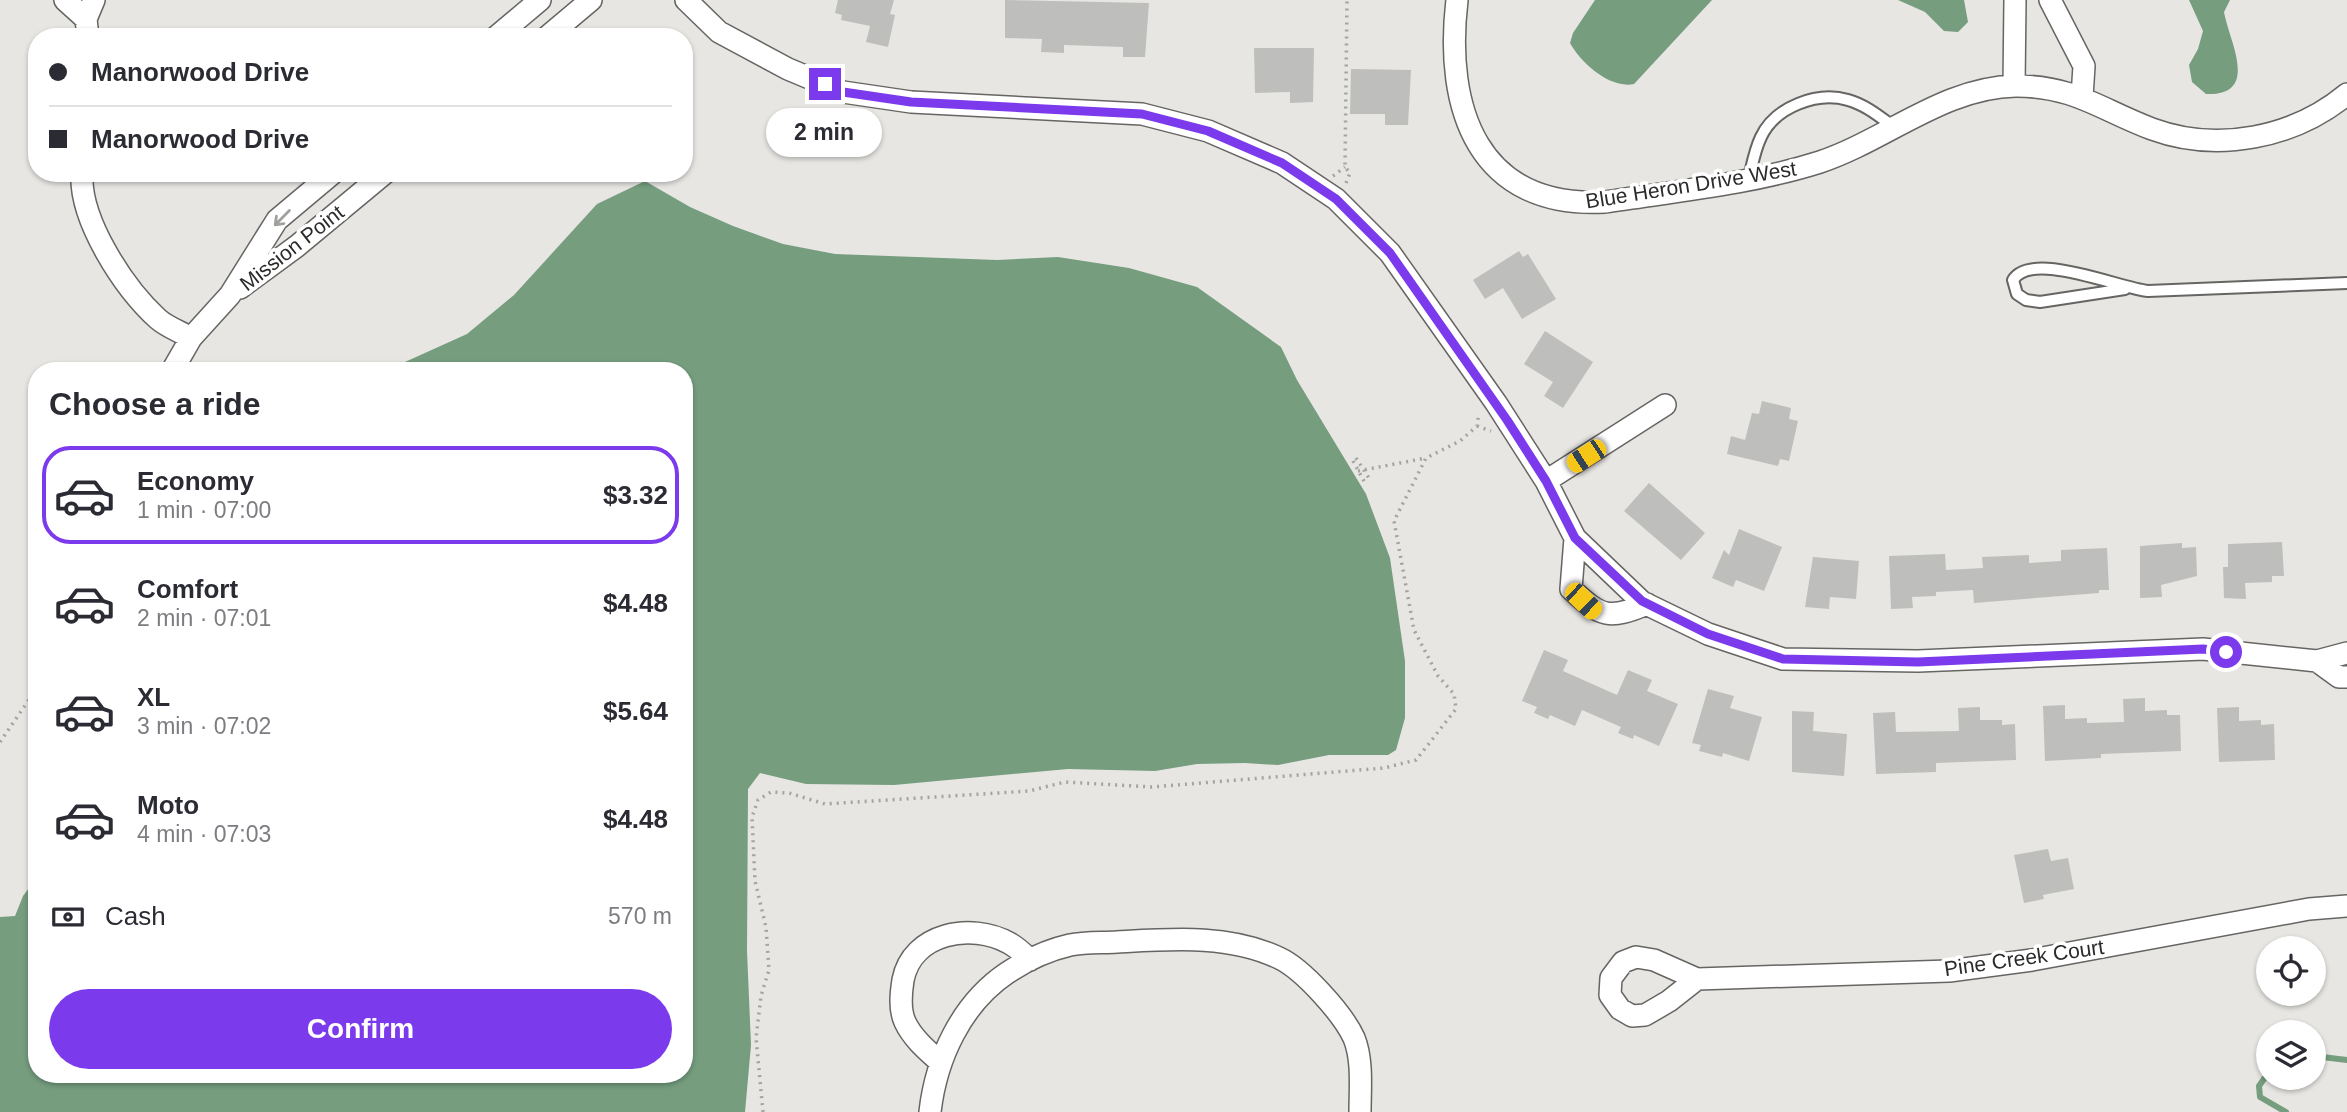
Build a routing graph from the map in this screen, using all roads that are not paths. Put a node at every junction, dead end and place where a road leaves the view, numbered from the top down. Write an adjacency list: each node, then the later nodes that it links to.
1 (65, 0): 8 (street)
2 (540, 0): 9 (street)
3 (591, 0): 10 (street)
4 (686, 0): 25 (street)
5 (1457, 0): 15 (street, Blue Heron Drive West)
6 (2015, 0): 11 (street)
7 (2050, 0): 13 (street)
8 (90, 19)
9 (507, 28)
10 (558, 28)
11 (2014, 86): 13 (street, Blue Heron Drive West); 14 (street, Blue Heron Drive West)
12 (2347, 94): 13 (street, Blue Heron Drive West)
13 (2082, 97)
14 (1894, 127): 15 (street, Blue Heron Drive West); 15 (lane)
15 (1749, 178)
16 (81, 182): 22 (street)
17 (322, 182): 21 (street, Mission Point, one-way to 21)
18 (374, 182): 21 (street, Mission Point)
19 (2347, 284): 20 (lane)
20 (2125, 289): 20 (lane)
21 (230, 295): 22 (street, Mission Point)
22 (191, 338): 23 (street, Mission Point)
23 (177, 362)
24 (1665, 405): 25 (street)
25 (1546, 481): 26 (street)
26 (1575, 538): 27 (street); 27 (street)
27 (1647, 604): 29 (street)
28 (2347, 653): 29 (street)
29 (2318, 661): 30 (street)
30 (2347, 677)
31 (2347, 906): 33 (street, Pine Creek Court)
32 (1030, 960): 34 (street); 34 (street); 36 (street)
33 (1697, 979)
34 (941, 1063): 35 (street)
35 (930, 1112)
36 (1360, 1112)

